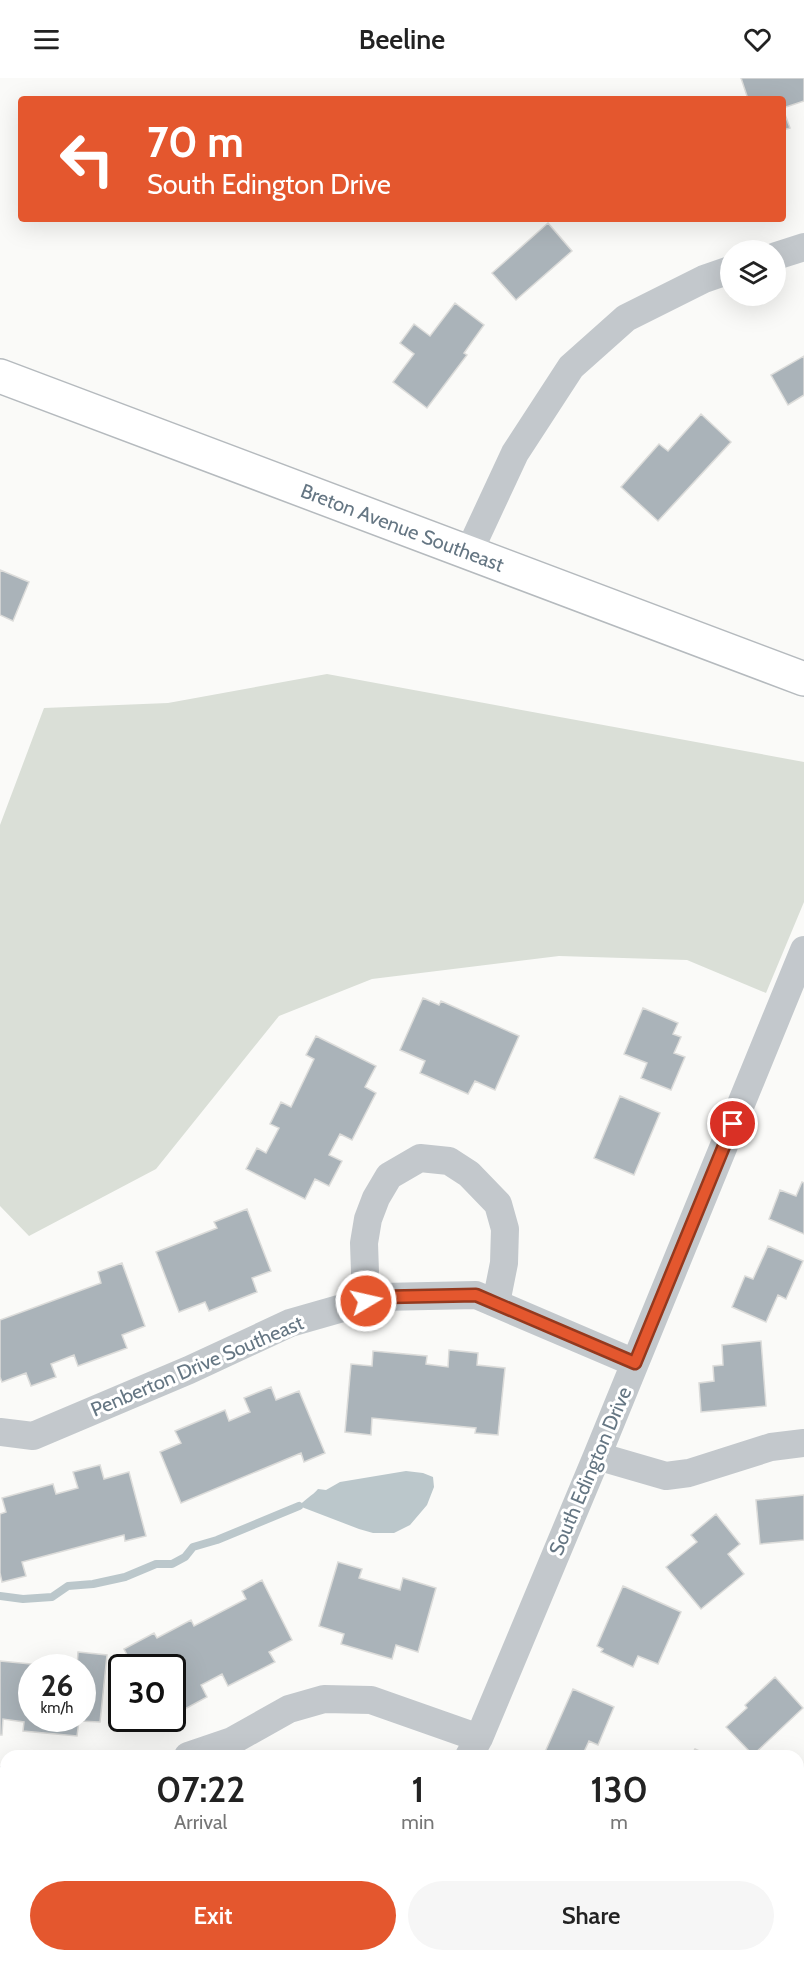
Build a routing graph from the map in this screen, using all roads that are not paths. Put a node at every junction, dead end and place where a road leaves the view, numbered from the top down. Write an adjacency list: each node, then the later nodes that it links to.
1 (804, 247): 2 (street)
2 (786, 253)
3 (720, 273): 5 (street)
4 (0, 376): 5 (main road, Breton Avenue Southeast)
5 (468, 554): 6 (main road, Breton Avenue Southeast)
6 (804, 680)
7 (804, 950): 10 (street, South Edington Drive)
8 (366, 1301): 9 (street, Penberton Drive Southeast); 9 (street); 11 (street, Penberton Drive Southeast)
9 (496, 1303): 10 (street, Penberton Drive Southeast)
10 (635, 1363): 13 (street, South Edington Drive)
11 (0, 1432)
12 (804, 1443): 13 (street)
13 (597, 1456): 14 (street, South Edington Drive)
14 (474, 1747): 15 (street)
15 (205, 1750)

